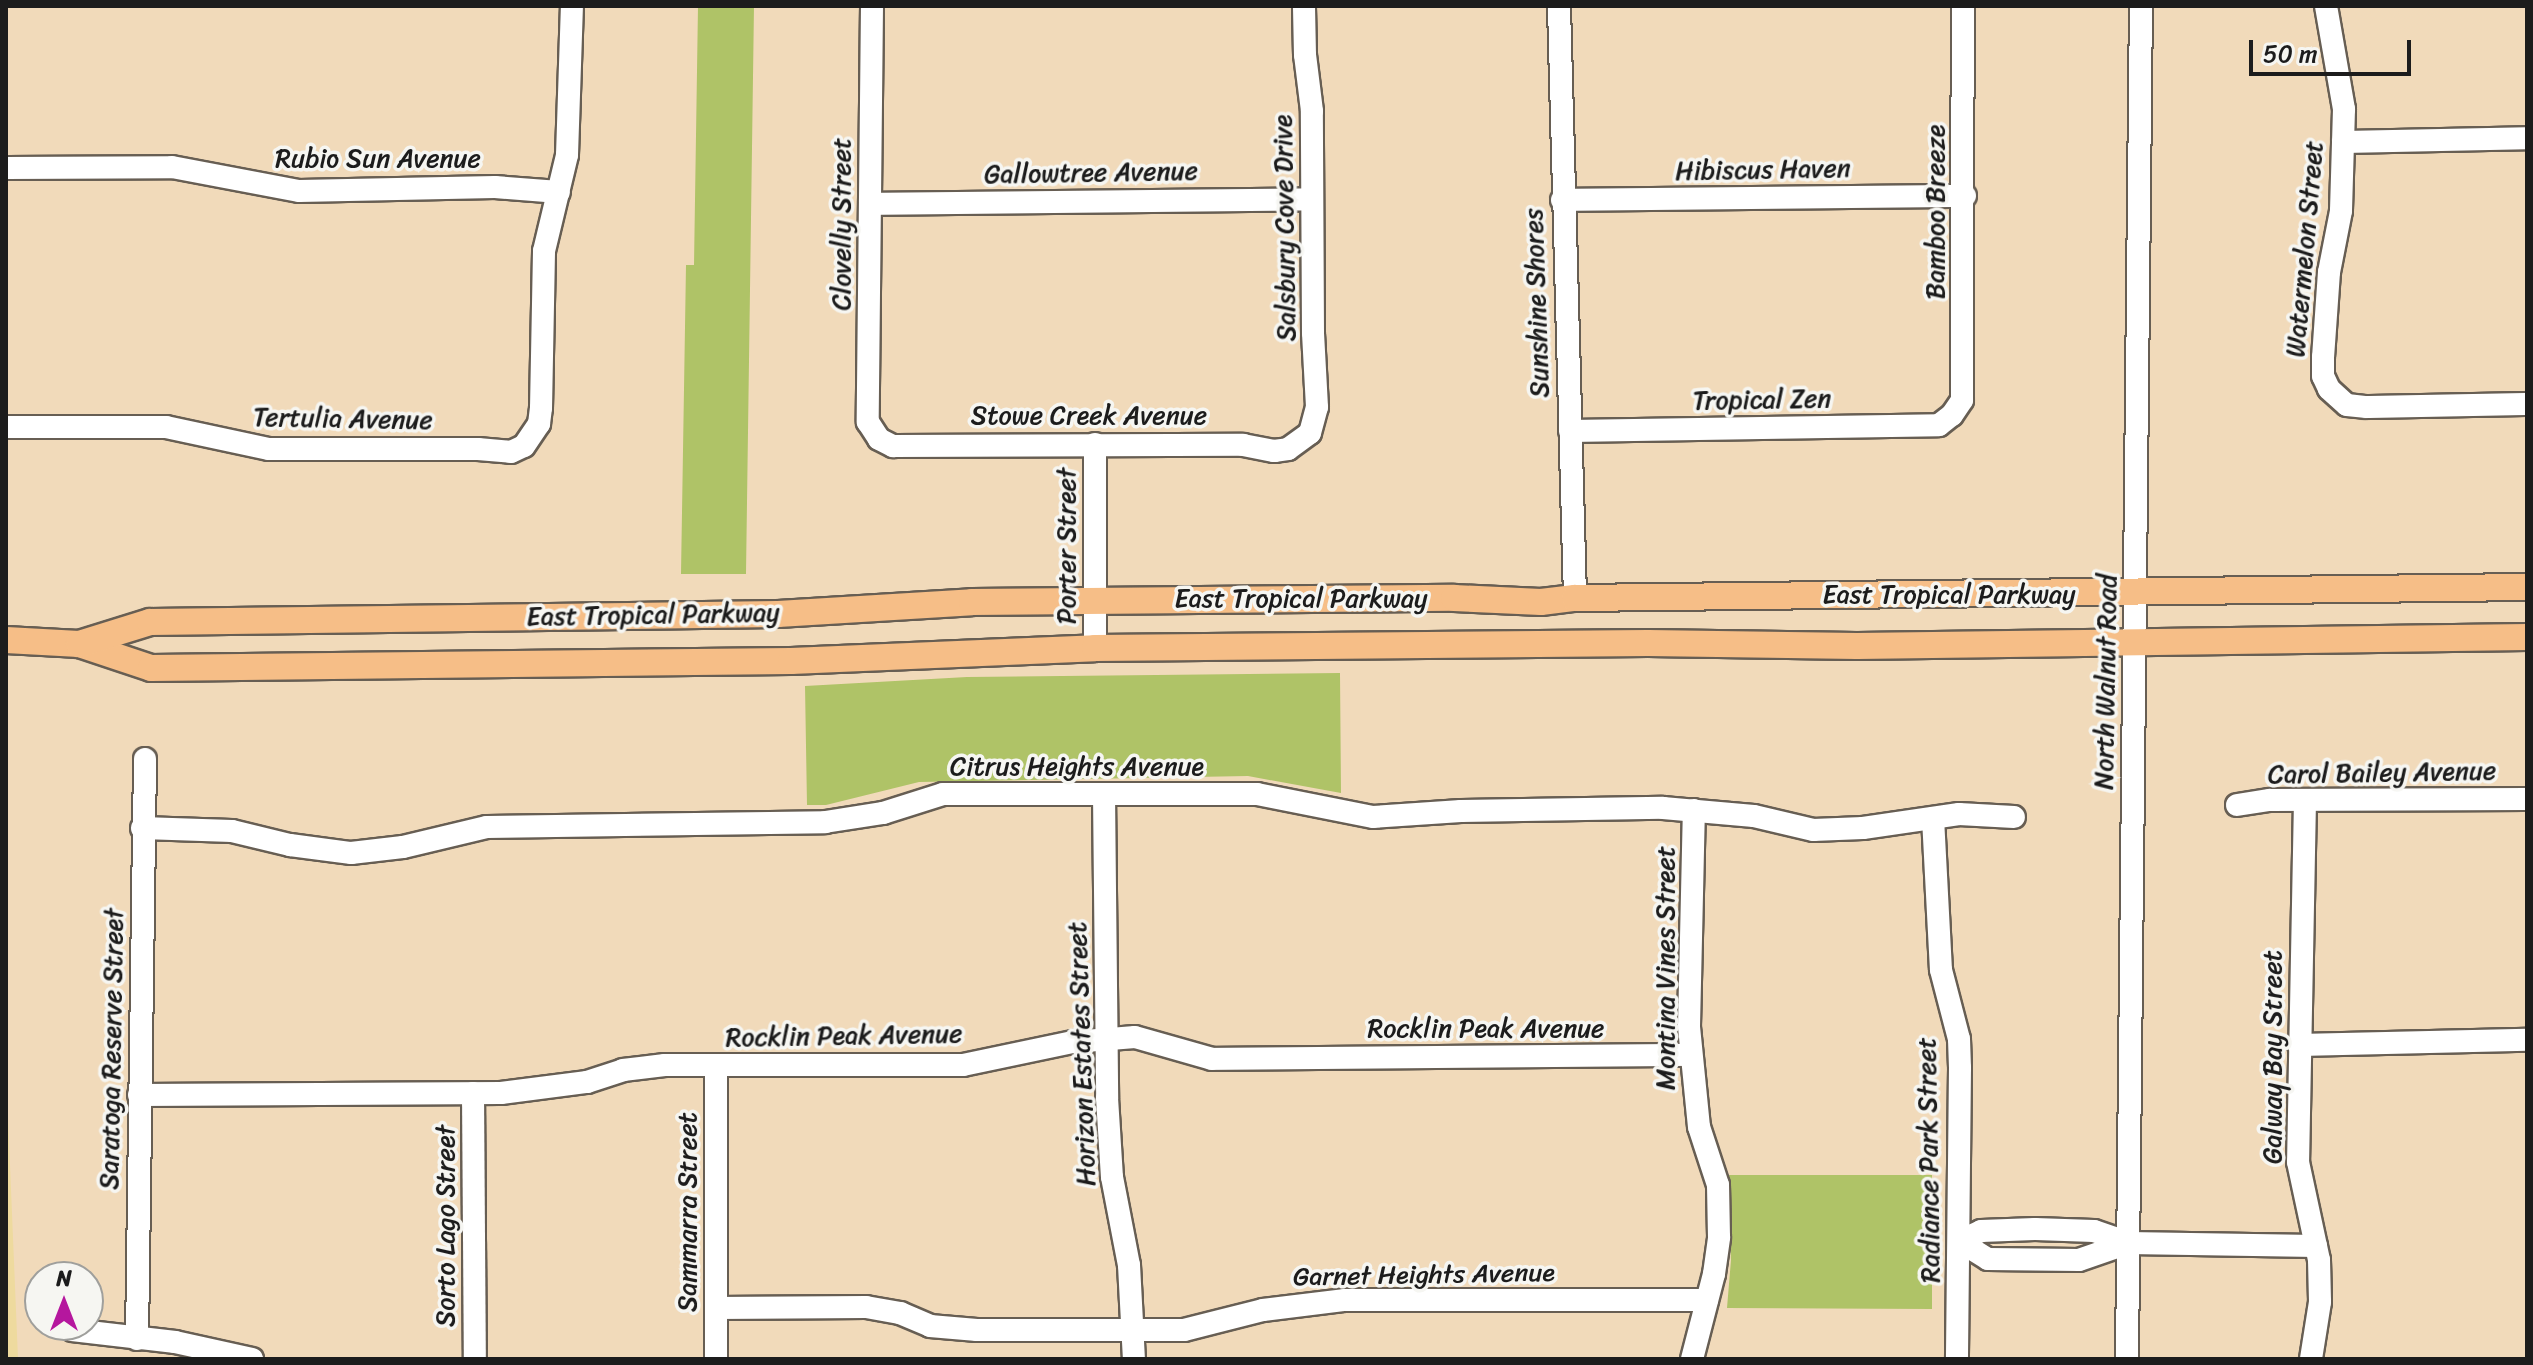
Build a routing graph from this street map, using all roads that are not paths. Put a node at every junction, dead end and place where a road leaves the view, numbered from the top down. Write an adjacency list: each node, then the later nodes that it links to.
1 (572, 6): 11 (street)
2 (872, 6): 15 (street, Clovelly Street)
3 (1304, 6): 13 (street, Salsbury Cove Drive)
4 (1559, 6): 14 (street, Sunshine Shores)
5 (1963, 6): 12 (street, Bamboo Breeze)
6 (2141, 6): 24 (street, North Walnut Road)
7 (2326, 6): 9 (street, Watermelon Street)
8 (2527, 138): 9 (street)
9 (2343, 142): 16 (street, Watermelon Street)
10 (6, 168): 11 (street, Rubio Sun Avenue)
11 (559, 192): 18 (street, Tertulia Avenue)
12 (1965, 196): 14 (street, Hibiscus Haven); 17 (street, Bamboo Breeze)
13 (1312, 199): 15 (street, Gallowtree Avenue); 21 (street, Salsbury Cove Drive)
14 (1562, 200): 19 (street, Sunshine Shores)
15 (870, 204): 20 (street, Clovelly Street)
16 (2527, 404)
17 (1952, 415): 19 (street, Tropical Zen)
18 (6, 427)
19 (1570, 431): 25 (street, Sunshine Shores)
20 (879, 439): 22 (street, Stowe Creek Avenue)
21 (1299, 443): 22 (street, Stowe Creek Avenue)
22 (1095, 444): 26 (street, Porter Street)
23 (2527, 587): 24 (main road, East Tropical Parkway)
24 (2135, 594): 25 (main road, East Tropical Parkway); 30 (street, North Walnut Road)
25 (1575, 598): 26 (main road, East Tropical Parkway)
26 (1095, 600): 29 (main road, East Tropical Parkway); 31 (street, Porter Street)
27 (2527, 637): 30 (main road, East Tropical Parkway)
28 (6, 640): 29 (main road, East Tropical Parkway)
29 (79, 644): 31 (main road, East Tropical Parkway)
30 (2134, 644): 31 (main road, East Tropical Parkway); 49 (street, North Walnut Road)
31 (1095, 648)
32 (145, 759): 40 (street, Saratoga Reserve Street)
33 (1104, 794): 37 (street, Citrus Heights Avenue); 40 (street, Citrus Heights Avenue); 41 (street, Horizon Estates Street)
34 (2527, 799): 35 (street, Carol Bailey Avenue)
35 (2305, 800): 36 (street, Carol Bailey Avenue); 43 (street, Galway Bay Street)
36 (2237, 805)
37 (1694, 810): 39 (street, Citrus Heights Avenue); 44 (street, Montina Vines Street)
38 (2014, 817): 39 (street, Citrus Heights Avenue)
39 (1933, 818): 48 (street, Radiance Park Street)
40 (142, 828): 47 (street, Saratoga Reserve Street)
41 (1105, 1039): 44 (street, Rocklin Peak Avenue); 45 (street, Rocklin Peak Avenue); 53 (street, Horizon Estates Street)
42 (2527, 1040): 43 (street)
43 (2299, 1045): 50 (street, Galway Bay Street)
44 (1691, 1055): 51 (street, Montina Vines Street)
45 (716, 1065): 46 (street, Rocklin Peak Avenue); 52 (street, Sammarra Street)
46 (473, 1093): 47 (street, Rocklin Peak Avenue); 57 (street, Sorto Lago Street)
47 (139, 1095): 55 (street, Saratoga Reserve Street)
48 (1959, 1241): 49 (street); 49 (street); 61 (street, Radiance Park Street)
49 (2128, 1243): 50 (street); 62 (street, North Walnut Road)
50 (2316, 1246): 63 (street, Galway Bay Street)
51 (1707, 1300): 53 (street, Garnet Heights Avenue); 60 (street, Montina Vines Street)
52 (716, 1308): 53 (street, Garnet Heights Avenue); 58 (street, Sammarra Street)
53 (1134, 1330): 59 (street, Horizon Estates Street)
54 (104, 1334): 55 (street)
55 (137, 1339): 56 (street)
56 (252, 1359)
57 (475, 1359)
58 (716, 1359)
59 (1134, 1359)
60 (1692, 1359)
61 (1957, 1359)
62 (2127, 1359)
63 (2311, 1359)

